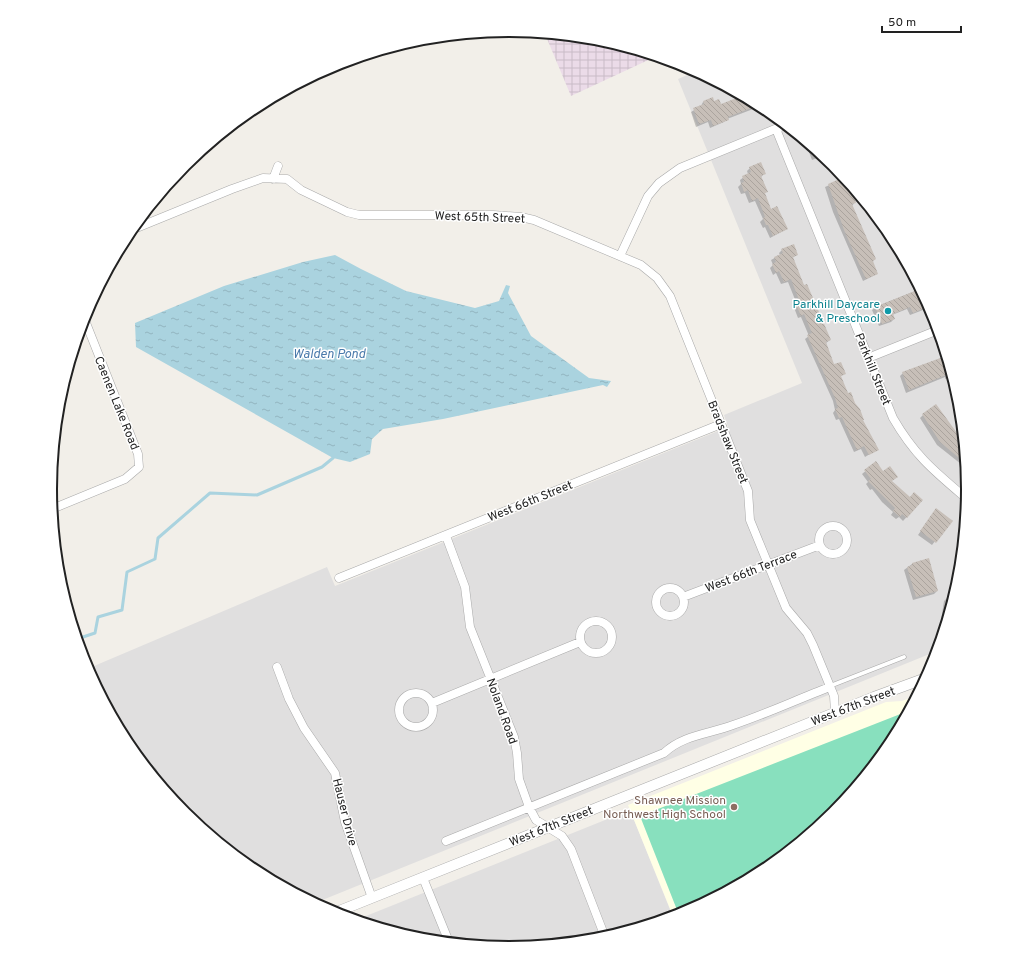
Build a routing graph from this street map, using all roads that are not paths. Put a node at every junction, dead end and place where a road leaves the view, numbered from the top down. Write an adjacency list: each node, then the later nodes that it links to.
1 (780, 127): 2 (street)
2 (776, 129): 6 (street); 9 (street, Parkhill Street)
3 (278, 166): 4 (street)
4 (273, 179): 5 (street, West 65th Street); 6 (street, West 65th Street)
5 (141, 226)
6 (620, 256): 10 (street, Bradshaw Street)
7 (87, 326): 12 (street, Caenen Lake Road)
8 (933, 332): 9 (street)
9 (868, 358): 11 (street, Parkhill Street)
10 (721, 424): 13 (street, West 66th Street); 15 (street, Bradshaw Street)
11 (961, 494)
12 (58, 507)
13 (446, 536): 16 (street, West 66th Street); 21 (street, Noland Road)
14 (820, 545): 15 (street, West 66th Terrace)
15 (768, 566): 17 (street, West 66th Terrace); 23 (street, Bradshaw Street)
16 (338, 578)
17 (683, 597)
18 (580, 642): 18 (street); 21 (street)
19 (904, 657): 23 (lane)
20 (277, 667): 30 (street, Hauser Drive)
21 (491, 680): 24 (street); 26 (street, Noland Road)
22 (918, 681): 25 (street, West 67th Street)
23 (830, 686): 25 (street, Bradshaw Street); 26 (street)
24 (432, 703): 24 (street)
25 (835, 712): 27 (street, West 67th Street)
26 (529, 807): 27 (street, Noland Road); 28 (street)
27 (548, 827): 29 (street, West 67th Street); 32 (street, Noland Road)
28 (446, 841)
29 (423, 878): 30 (street, West 67th Street); 33 (street)
30 (372, 898): 31 (street, West 67th Street)
31 (343, 909)
32 (603, 931)
33 (447, 936)

